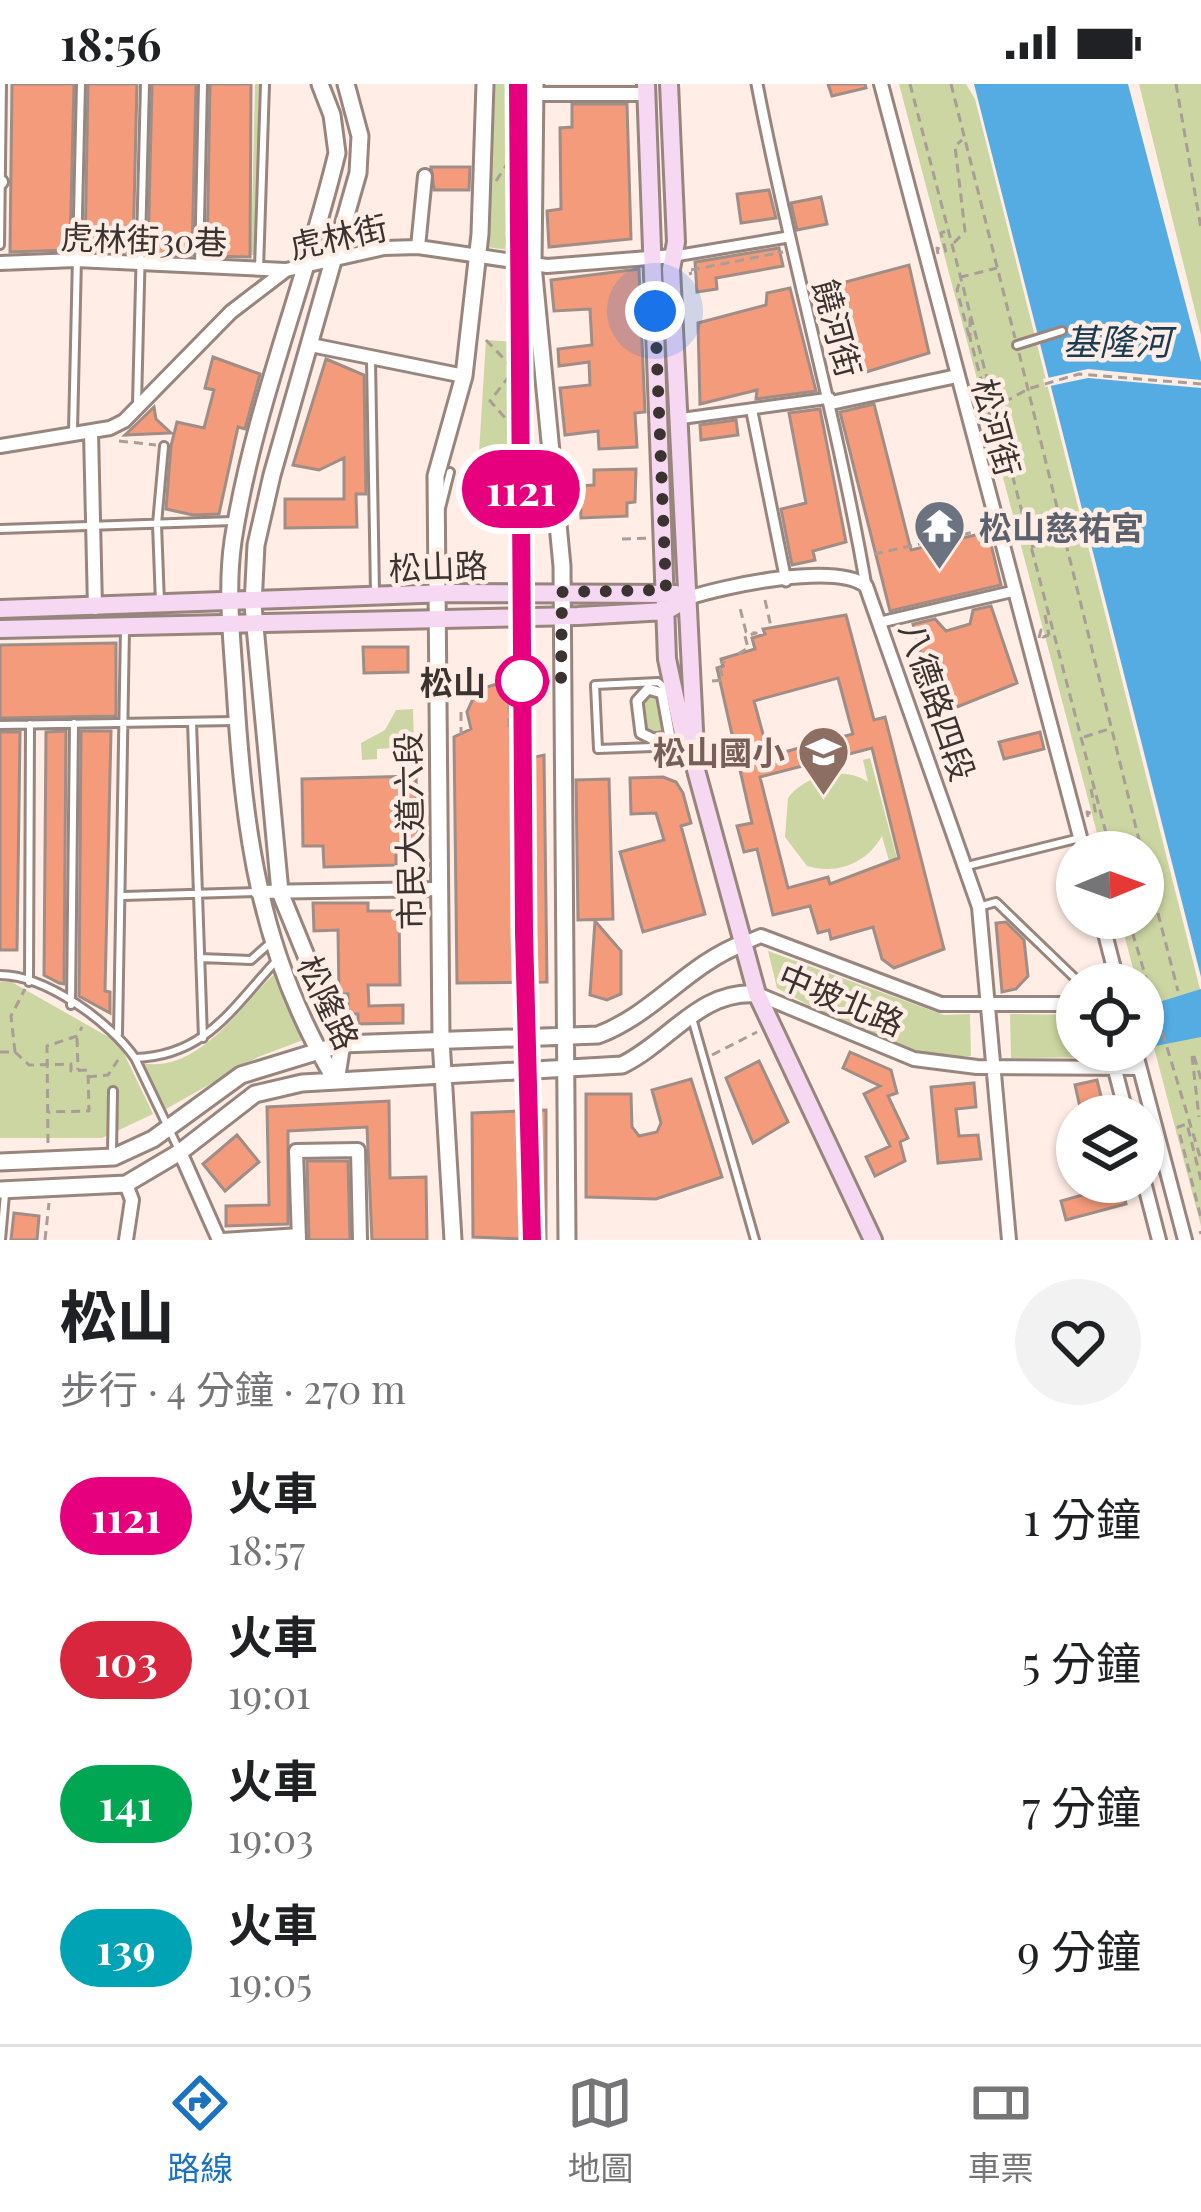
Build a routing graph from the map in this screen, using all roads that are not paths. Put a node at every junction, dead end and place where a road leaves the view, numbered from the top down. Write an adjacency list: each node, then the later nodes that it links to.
1 (2, 84): 15 (lane)
2 (81, 84): 22 (lane)
3 (145, 84): 25 (lane)
4 (203, 84): 26 (lane)
5 (265, 84): 29 (lane)
6 (320, 84): 27 (street, 松隆路)
7 (346, 84): 23 (street, 松隆路)
8 (485, 84): 20 (street, 市民大道六段)
9 (669, 84): 21 (main road)
10 (757, 84): 16 (street, 饒河街)
11 (881, 84): 36 (street, 松河街)
12 (535, 89): 13 (street); 28 (street)
13 (646, 89): 19 (main road)
14 (424, 176): 18 (street)
15 (1, 182): 17 (lane)
16 (788, 237): 21 (street); 37 (street, 饒河街)
17 (0, 245)
18 (418, 247): 20 (street, 虎林街); 23 (street, 虎林街)
19 (653, 254): 21 (street, 虎林街); 28 (street, 虎林街); 55 (main road)
20 (476, 256): 28 (street, 虎林街); 35 (street, 市民大道六段)
21 (674, 256): 40 (main road)
22 (76, 260): 24 (street, 虎林街30巷); 25 (street, 虎林街30巷); 42 (lane)
23 (336, 261): 27 (street, 虎林街); 32 (street, 松隆路)
24 (0, 263)
25 (140, 263): 26 (street, 虎林街30巷); 38 (lane)
26 (199, 266): 29 (street, 虎林街30巷)
27 (307, 266): 30 (street, 虎林街); 49 (street, 松隆路)
28 (533, 266): 47 (street)
29 (259, 269): 30 (street, 虎林街30巷)
30 (286, 270): 38 (street, 虎林街)
31 (1062, 331): 33 (lane)
32 (311, 345): 34 (street); 61 (street, 松隆路)
33 (1017, 345)
34 (371, 357): 35 (street); 59 (lane)
35 (464, 376): 48 (street, 市民大道六段)
36 (957, 376): 37 (street); 56 (street, 松河街)
37 (830, 401): 39 (street); 54 (street, 饒河街)
38 (137, 407): 41 (street, 虎林街)
39 (752, 412): 40 (street); 53 (street)
40 (678, 419): 60 (main road)
41 (91, 432): 42 (street, 虎林街); 51 (street)
42 (73, 435): 43 (street, 虎林街)
43 (0, 446)
44 (164, 446): 50 (lane)
45 (542, 460): 47 (lane)
46 (450, 472): 48 (lane)
47 (559, 510): 57 (street)
48 (436, 514): 58 (street, 市民大道六段)
49 (237, 520): 50 (lane); 66 (street, 松隆路)
50 (157, 524): 51 (lane); 62 (lane)
51 (95, 526): 52 (lane); 63 (street)
52 (0, 529)
53 (786, 581): 54 (street); 60 (street)
54 (866, 586): 69 (street, 八德路四段)
55 (666, 590): 57 (main road, 松山路); 60 (main road, 松山路); 65 (main road)
56 (1014, 591): 69 (street); 81 (street, 松河街)
57 (562, 592): 58 (main road, 松山路); 67 (street)
58 (435, 594): 59 (main road, 松山路); 68 (street, 市民大道六段)
59 (375, 597): 61 (main road, 松山路)
60 (688, 598): 65 (main road, 松山路); 80 (main road)
61 (253, 603): 66 (main road, 松山路); 70 (street, 松隆路)
62 (160, 607): 63 (main road, 松山路); 66 (main road, 松山路)
63 (95, 608): 64 (main road, 松山路)
64 (0, 609)
65 (666, 611): 67 (main road, 松山路); 73 (main road)
66 (230, 613): 70 (main road, 松山路); 71 (main road, 松山路); 75 (street, 松隆路)
67 (561, 614): 68 (main road, 松山路); 102 (street)
68 (435, 617): 70 (main road, 松山路); 84 (street, 市民大道六段)
69 (881, 622): 83 (street, 八德路四段)
70 (254, 623): 86 (street, 松隆路)
71 (125, 625): 72 (main road, 松山路); 74 (lane)
72 (0, 628)
73 (666, 693): 73 (street); 80 (main road); 80 (lane)
74 (124, 721): 76 (lane); 77 (lane); 88 (lane)
75 (237, 721): 76 (lane); 85 (street, 松隆路)
76 (192, 722): 87 (lane)
77 (74, 723): 78 (lane); 97 (lane)
78 (30, 724): 79 (lane); 95 (lane)
79 (0, 725)
80 (688, 742): 90 (main road)
81 (1078, 831)
82 (1056, 850): 83 (lane)
83 (965, 866): 89 (street, 八德路四段)
84 (438, 889): 86 (street); 104 (street, 市民大道六段)
85 (257, 892): 86 (street); 87 (lane); 91 (street, 松隆路)
86 (280, 892): 105 (street, 松隆路)
87 (198, 893): 88 (lane); 92 (lane)
88 (123, 896): 101 (lane)
89 (979, 908): 93 (lane); 99 (street, 八德路四段)
90 (743, 943): 96 (main road); 99 (street, 中坡北路); 102 (street, 中坡北路)
91 (273, 951): 92 (lane); 103 (lane); 106 (street, 松隆路)
92 (200, 958): 103 (lane)
93 (1059, 963)
94 (0, 975): 95 (lane)
95 (29, 982): 97 (lane)
96 (758, 994): 100 (street, 中坡北路); 108 (street, 中坡北路); 130 (main road)
97 (71, 1005): 101 (lane)
98 (1056, 1005): 99 (street, 中坡北路)
99 (988, 1010): 108 (street, 八德路四段)
100 (691, 1014): 110 (street, 中坡北路); 129 (lane)
101 (118, 1034): 107 (lane)
102 (565, 1036): 104 (street, 中坡北路); 110 (street)
103 (203, 1038): 107 (lane)
104 (441, 1040): 105 (street, 中坡北路); 112 (street, 市民大道六段)
105 (342, 1044): 106 (street, 中坡北路); 113 (street, 松隆路)
106 (318, 1051): 113 (street, 松隆路); 115 (street, 中坡北路)
107 (135, 1058): 115 (lane)
108 (992, 1063): 109 (street, 中坡北路); 131 (street, 八德路四段)
109 (1056, 1065)
110 (565, 1070): 112 (street, 中坡北路); 128 (street)
111 (1140, 1071): 133 (street)
112 (442, 1078): 113 (street, 中坡北路); 127 (street, 市民大道六段)
113 (336, 1081): 116 (street, 中坡北路)
114 (113, 1091): 117 (lane)
115 (166, 1128): 116 (lane); 117 (street, 中坡北路)
116 (180, 1152): 119 (street, 中坡北路); 125 (street)
117 (114, 1157): 118 (street, 中坡北路)
118 (0, 1162)
119 (126, 1184): 120 (street, 中坡北路); 124 (street)
120 (2, 1190): 123 (lane)
121 (1149, 1203): 132 (street)
122 (299, 1237): 125 (street); 126 (street)
123 (1, 1240)
124 (126, 1240)
125 (221, 1240)
126 (360, 1240)
127 (453, 1240)
128 (567, 1240)
129 (755, 1240)
130 (873, 1240)
131 (1009, 1240)
132 (1159, 1240)
133 (1186, 1240)

